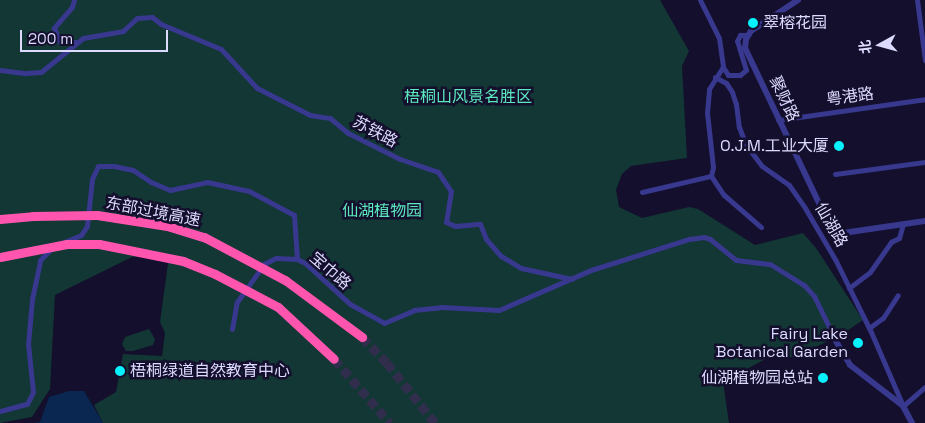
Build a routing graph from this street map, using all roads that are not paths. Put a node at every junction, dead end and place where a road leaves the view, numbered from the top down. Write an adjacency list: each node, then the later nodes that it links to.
1 (74, 0): 6 (street)
2 (700, 0): 8 (street)
3 (798, 0): 5 (street)
4 (917, 0): 7 (street)
5 (749, 33): 8 (street); 12 (street, 聚财路)
6 (76, 42): 9 (street); 23 (street, 苏铁路)
7 (925, 60)
8 (723, 67): 10 (street)
9 (0, 70)
10 (715, 77): 15 (street); 24 (street, 仙湖路)
11 (925, 100): 12 (street, 粤港路)
12 (778, 120): 19 (street, 聚财路)
13 (925, 162): 14 (street)
14 (835, 174)
15 (711, 176): 16 (street); 20 (street)
16 (642, 192)
17 (0, 219): 29 (highway, 东部过境高速, bridge)
18 (925, 222): 19 (street, 聚财路)
19 (903, 224): 24 (street)
20 (761, 227)
21 (0, 257): 30 (highway, bridge)
22 (297, 259): 23 (street, 宝巾路); 27 (street); 33 (street, 宝巾路)
23 (572, 279): 28 (street, 宝巾路)
24 (849, 288): 26 (street, 仙湖路)
25 (898, 296): 26 (street)
26 (869, 328): 32 (street, 仙湖路)
27 (232, 329)
28 (833, 336): 32 (street, 仙湖路)
29 (362, 337)
30 (334, 359)
31 (925, 387): 32 (street)
32 (902, 406): 34 (street, 仙湖路)
33 (0, 411)
34 (912, 423)

